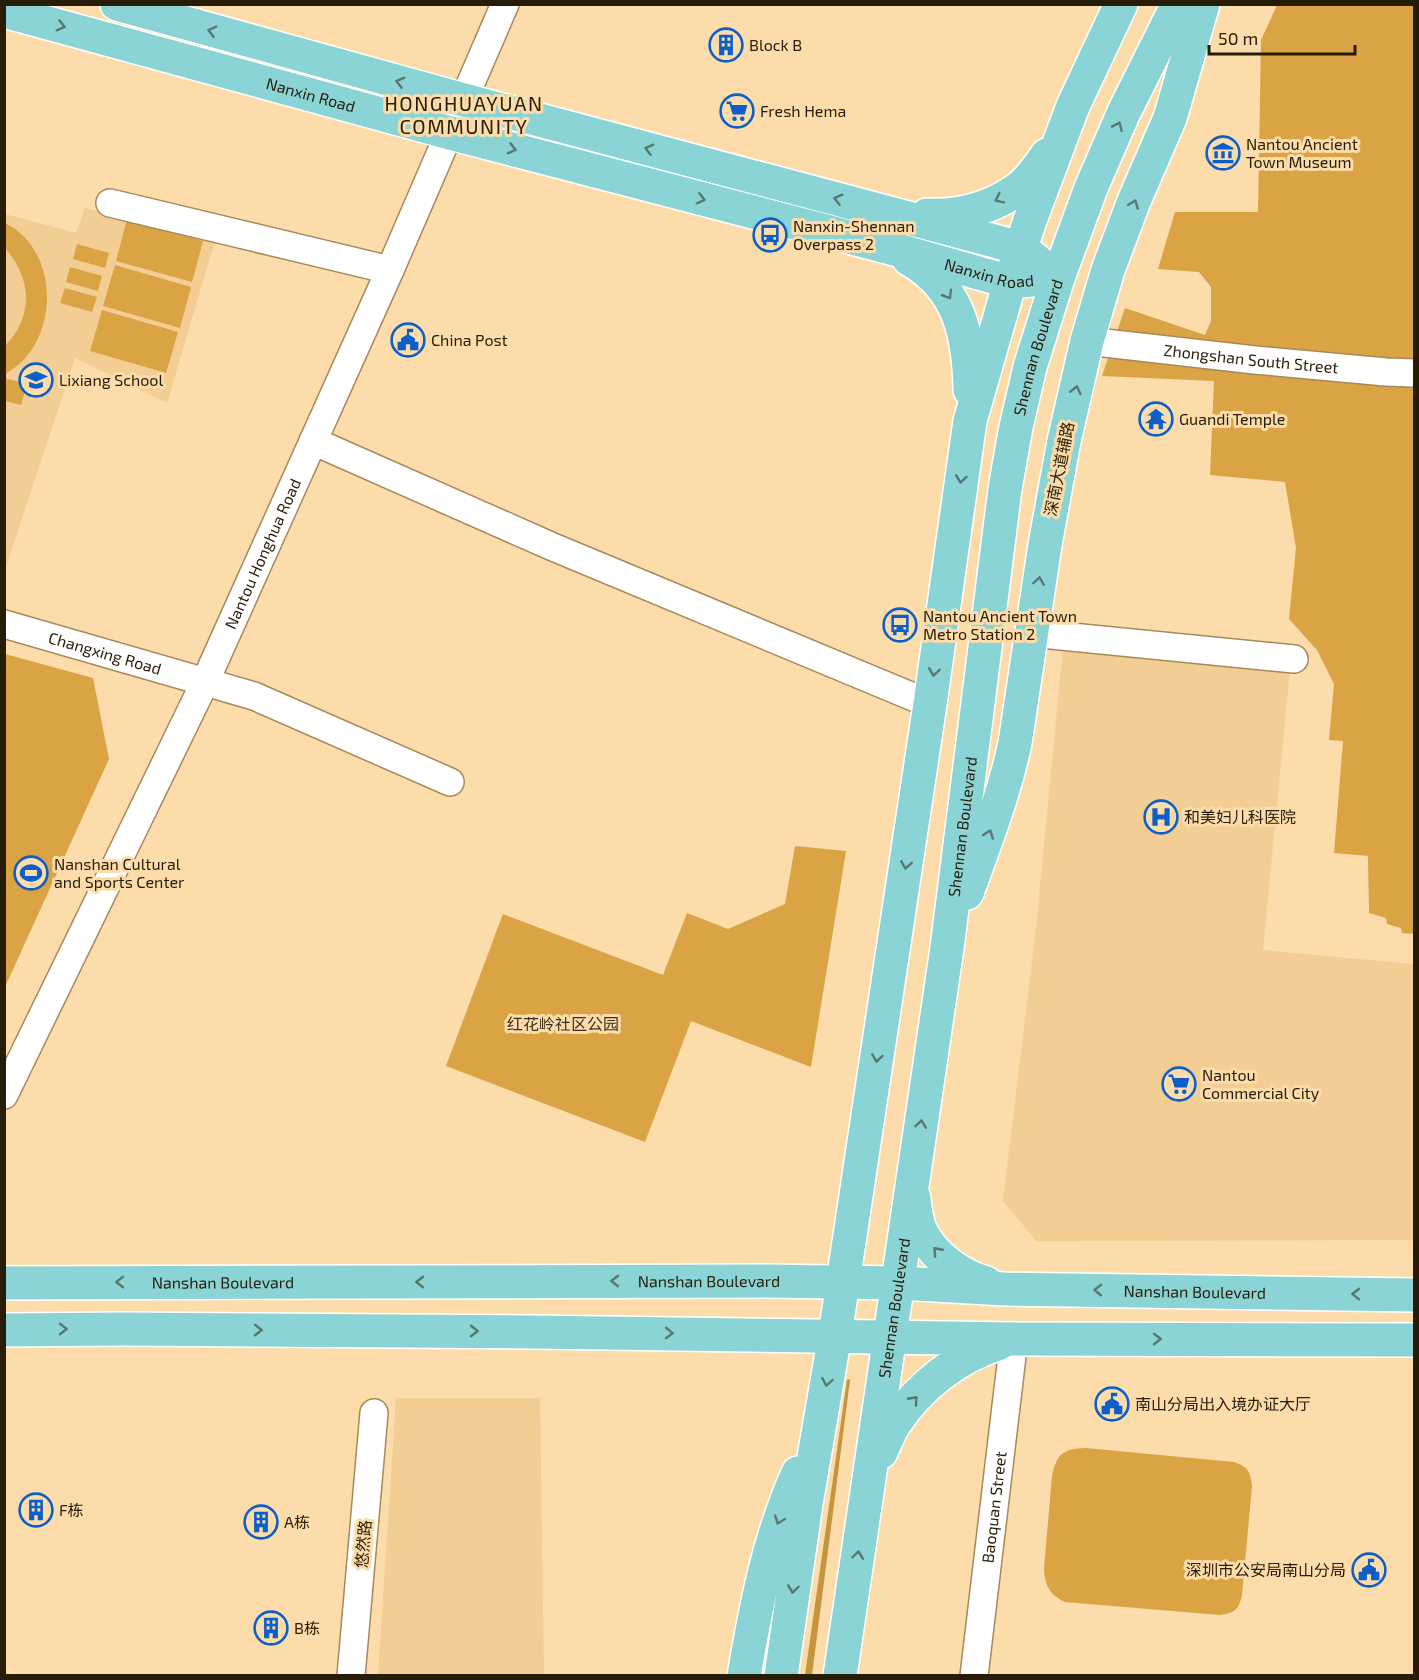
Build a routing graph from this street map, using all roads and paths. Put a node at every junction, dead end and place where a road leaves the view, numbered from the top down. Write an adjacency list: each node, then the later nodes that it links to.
1 (505, 4): 8 (street, Nantou Honghua Road)
2 (1120, 4): 9 (main road)
3 (1178, 4): 17 (main road, Shennan Boulevard, one-way to 3)
4 (1203, 4): 10 (main road)
5 (1220, 4): 10 (street, 深南大道辅路)
6 (125, 6): 8 (main road, Nanxin Road, one-way to 6)
7 (4, 10): 11 (main road, Nanxin Road, one-way to 11)
8 (464, 100): 11 (street, Nantou Honghua Road); 13 (main road, Nanxin Road, one-way to 8)
9 (1073, 106): 13 (main road, one-way to 13); 15 (main road)
10 (1170, 118): 19 (main road, 深南大道辅路, one-way to 10)
11 (450, 133): 14 (main road, Nanxin Road, one-way to 14); 16 (street, Nantou Honghua Road)
12 (110, 203): 16 (street)
13 (894, 213): 15 (main road, Nanxin Road)
14 (887, 247): 18 (main road, Nanxin Road); 21 (main road, one-way to 21)
15 (1021, 248): 17 (main road, Nanxin Road); 18 (main road)
16 (390, 270): 22 (street, Nantou Honghua Road)
17 (1058, 278): 18 (main road, Nanxin Road); 29 (main road, Shennan Boulevard)
18 (1010, 282): 21 (main road)
19 (1087, 341): 20 (street, Zhongshan South Street); 24 (main road, 深南大道辅路, one-way to 19)
20 (1414, 374)
21 (970, 421): 27 (main road, one-way to 27)
22 (313, 441): 26 (street, Nantou Honghua Road); 27 (street)
23 (4, 624): 26 (street, Changxing Road)
24 (1031, 633): 25 (street); 29 (main road, 深南大道辅路, one-way to 24)
25 (1294, 659)
26 (205, 682): 28 (street, Changxing Road); 30 (street, Nantou Honghua Road)
27 (930, 704): 33 (main road, one-way to 33)
28 (450, 782)
29 (947, 948): 31 (main road, Shennan Boulevard, one-way to 29)
30 (4, 1095)
31 (912, 1182): 34 (main road, Shennan Boulevard); 35 (main road, one-way to 31)
32 (4, 1283): 33 (main road, Nanshan Boulevard, one-way to 32)
33 (842, 1283): 34 (main road, Nanshan Boulevard); 38 (main road)
34 (899, 1284): 35 (main road, Nanshan Boulevard); 39 (main road, Shennan Boulevard)
35 (1005, 1289): 36 (main road, Nanshan Boulevard, one-way to 35)
36 (1414, 1295)
37 (4, 1330): 38 (main road, one-way to 38)
38 (835, 1335): 39 (main road); 43 (main road, one-way to 43)
39 (890, 1337): 40 (main road); 44 (main road, Shennan Boulevard)
40 (1014, 1339): 41 (main road, one-way to 41); 44 (main road, one-way to 40); 49 (street, Baoquan Street)
41 (1409, 1341)
42 (374, 1413): 45 (street, 悠然路)
43 (819, 1428): 46 (main road, one-way to 46); 47 (main road, one-way to 47)
44 (868, 1488): 48 (main road, Shennan Boulevard, one-way to 44)
45 (351, 1676)
46 (744, 1676)
47 (781, 1676)
48 (840, 1676)
49 (974, 1676)

